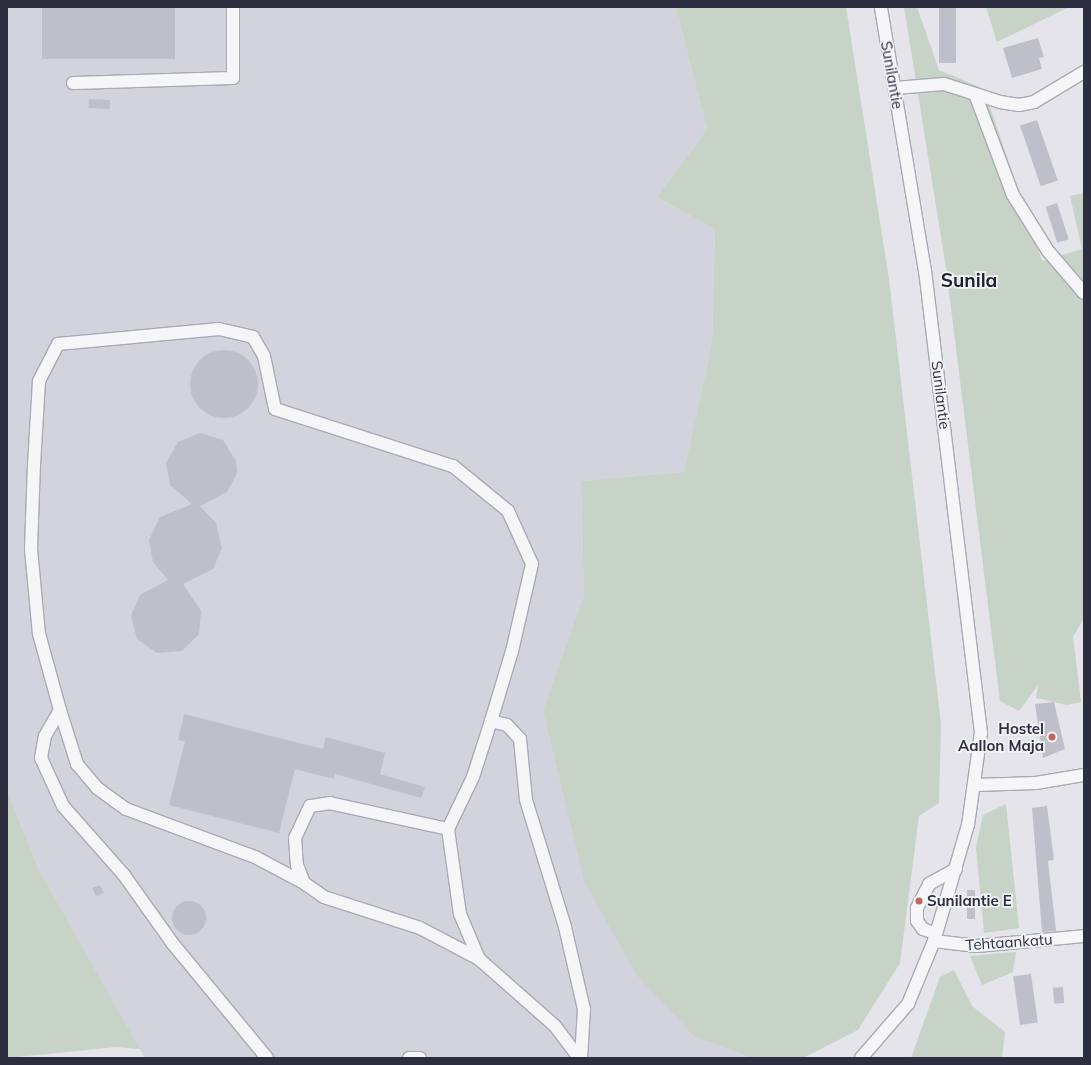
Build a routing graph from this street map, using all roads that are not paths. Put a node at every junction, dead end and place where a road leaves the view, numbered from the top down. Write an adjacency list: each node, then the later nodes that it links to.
1 (233, 7): 4 (street)
2 (881, 7): 5 (street, Sunilantie)
3 (1084, 72): 6 (street)
4 (73, 83)
5 (895, 88): 6 (street); 11 (street, Sunilantie)
6 (975, 94): 7 (street)
7 (1084, 293)
8 (60, 710): 9 (street); 14 (street); 20 (street)
9 (491, 722): 12 (street); 18 (street)
10 (1084, 775): 11 (street)
11 (976, 785): 13 (street, Sunilantie)
12 (448, 829): 14 (street); 17 (street)
13 (956, 869): 16 (street, Sunilantie); 16 (street)
14 (304, 883): 17 (street)
15 (1084, 936): 16 (street, Tehtaankatu)
16 (935, 937): 19 (street)
17 (479, 959): 18 (street)
18 (580, 1057)
19 (864, 1057)
20 (267, 1058)
21 (409, 1058): 22 (street)
22 (420, 1058)

